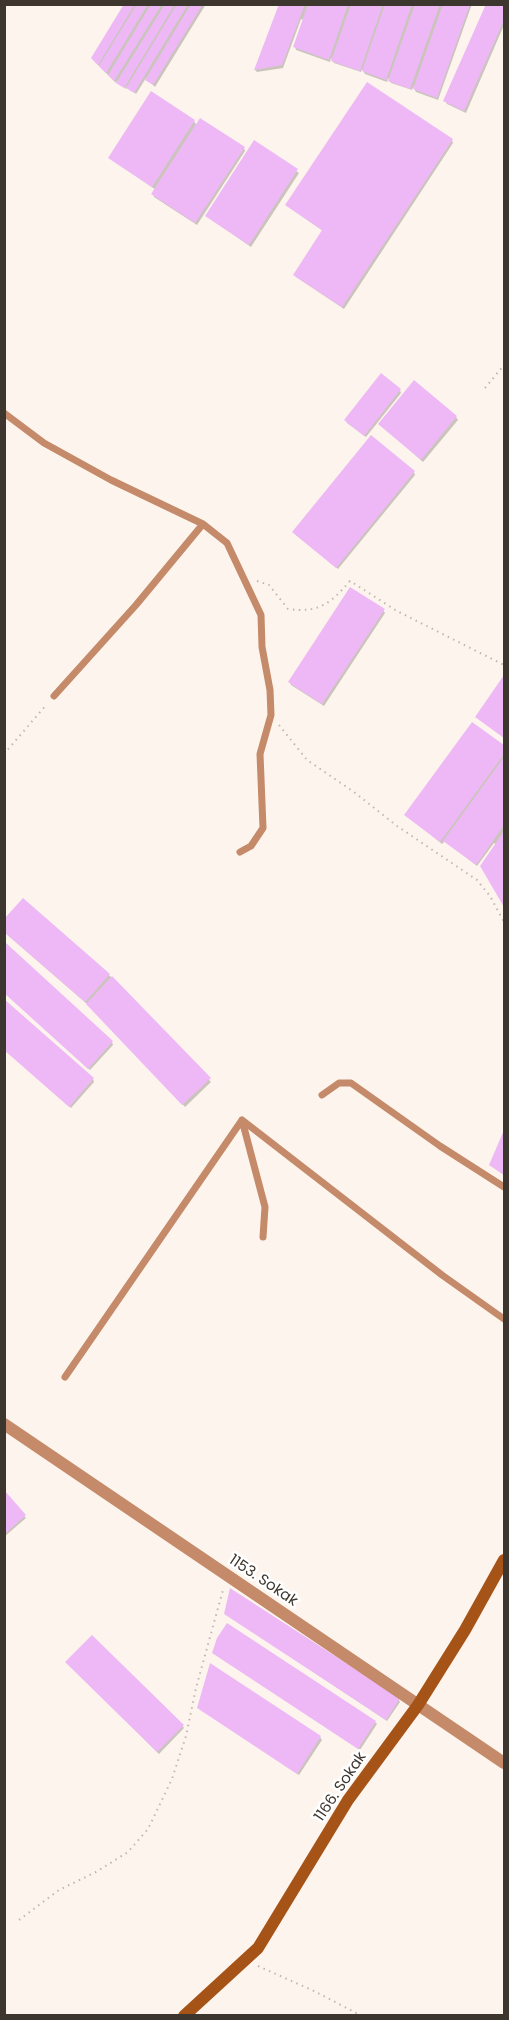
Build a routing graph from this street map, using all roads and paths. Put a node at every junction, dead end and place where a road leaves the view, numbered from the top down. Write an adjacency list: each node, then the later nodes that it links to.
1 (504, 365): 2 (path)
2 (485, 388)
3 (4, 412): 4 (lane)
4 (203, 524): 5 (lane); 7 (lane)
5 (243, 574): 6 (path); 8 (lane)
6 (504, 665)
7 (54, 696): 9 (path)
8 (271, 715): 10 (lane); 11 (path)
9 (4, 754)
10 (240, 852)
11 (504, 922)
12 (322, 1095): 14 (lane)
13 (242, 1120): 15 (lane); 16 (lane); 17 (lane)
14 (504, 1187)
15 (263, 1236)
16 (504, 1319)
17 (65, 1377)
18 (4, 1424): 20 (street, 1153. Sokak)
19 (504, 1560): 21 (street, 1166. Sokak)
20 (227, 1575): 21 (street, 1153. Sokak); 23 (path)
21 (418, 1705): 22 (street, 1153. Sokak); 24 (street, 1166. Sokak)
22 (504, 1763)
23 (19, 1920)
24 (245, 1960): 25 (street, 1166. Sokak); 26 (path)
25 (184, 2016)
26 (362, 2016)

